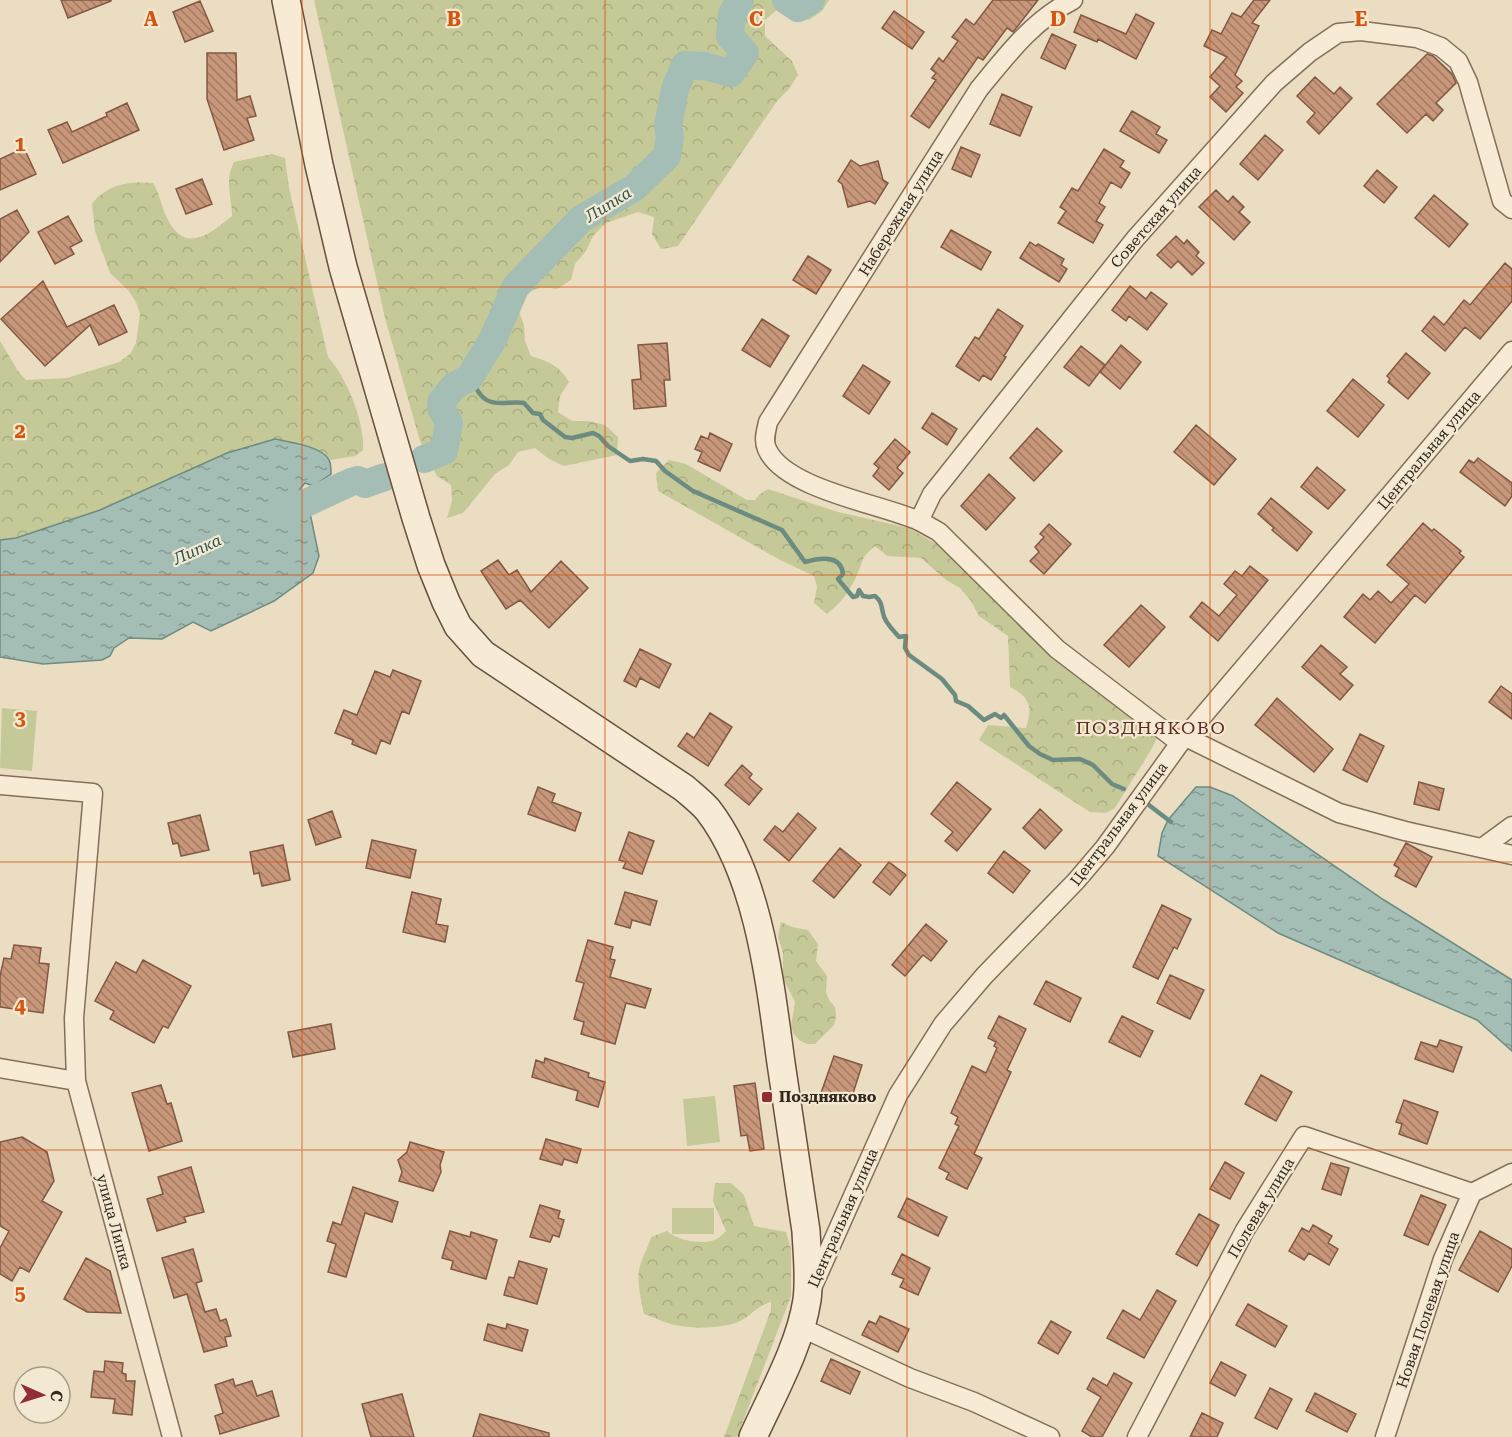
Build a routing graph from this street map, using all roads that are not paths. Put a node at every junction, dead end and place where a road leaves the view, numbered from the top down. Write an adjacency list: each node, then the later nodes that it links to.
1 (286, 0): 15 (street)
2 (1073, 0): 5 (street, Набережная улица)
3 (1512, 209): 5 (street, Советская улица)
4 (1512, 351): 6 (street, Центральная улица)
5 (919, 521): 6 (street)
6 (1183, 740): 9 (street); 15 (street, Центральная улица)
7 (0, 784): 12 (street, улица Липка)
8 (1512, 826): 9 (street)
9 (1482, 848): 10 (street)
10 (1512, 855)
11 (0, 1068): 12 (street)
12 (76, 1081): 17 (street, улица Липка)
13 (1512, 1173): 14 (street)
14 (1472, 1193): 20 (street, Полевая улица); 21 (street, Новая Полевая улица)
15 (807, 1300): 16 (street, Центральная улица)
16 (800, 1327): 18 (street, Центральная улица); 19 (street)
17 (172, 1437)
18 (753, 1437)
19 (1050, 1437)
20 (1137, 1437)
21 (1385, 1437)

